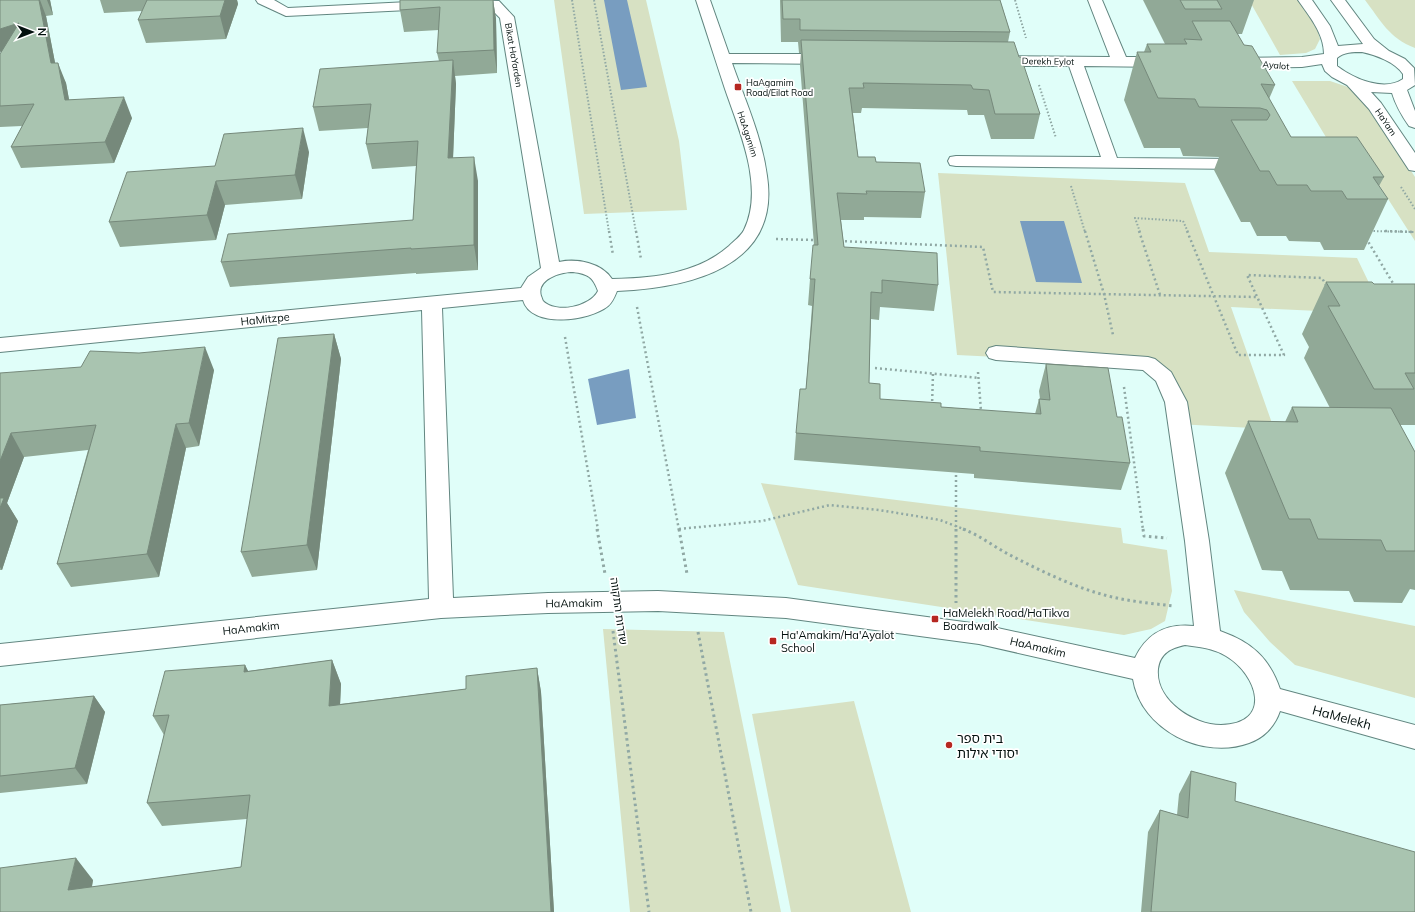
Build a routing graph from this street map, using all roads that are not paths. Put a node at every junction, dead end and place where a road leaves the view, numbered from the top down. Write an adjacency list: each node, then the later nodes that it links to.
1 (264, 0): 24 (street, Bikat HaYarden)
2 (703, 0): 8 (street, HaAgamim)
3 (1095, 0): 12 (street)
4 (1305, 0): 7 (street)
5 (1338, 0): 6 (street)
6 (1382, 52): 7 (street, Ayalot); 16 (street)
7 (1331, 56): 15 (street, Ayalot); 17 (street)
8 (722, 58): 9 (street); 25 (street, HaAgamim)
9 (842, 59)
10 (978, 60): 11 (street, Derekh Eylot)
11 (1075, 62): 12 (street, Derekh Eylot); 21 (street)
12 (1120, 62): 13 (street, Derekh Eylot)
13 (1175, 62)
14 (1215, 63): 15 (street)
15 (1255, 63): 17 (street, Ayalot)
16 (1413, 68): 18 (street)
17 (1350, 81): 18 (street, Ayalot); 23 (street, HaYam)
18 (1398, 87): 19 (street)
19 (1415, 123)
20 (956, 161): 21 (street)
21 (1111, 162): 22 (street)
22 (1242, 164)
23 (1415, 166)
24 (551, 270): 25 (street); 26 (street)
25 (606, 285): 26 (street)
26 (530, 292): 27 (street, HaMitzpe)
27 (432, 302): 28 (street, HaMitzpe); 30 (street)
28 (0, 345)
29 (996, 353): 31 (street)
30 (440, 608): 32 (street, HaAmakim); 33 (street, HaAmakim)
31 (1208, 637): 33 (street); 34 (street)
32 (0, 655)
33 (1144, 671): 34 (street)
34 (1269, 697): 35 (street, HaMelekh)
35 (1415, 737)

